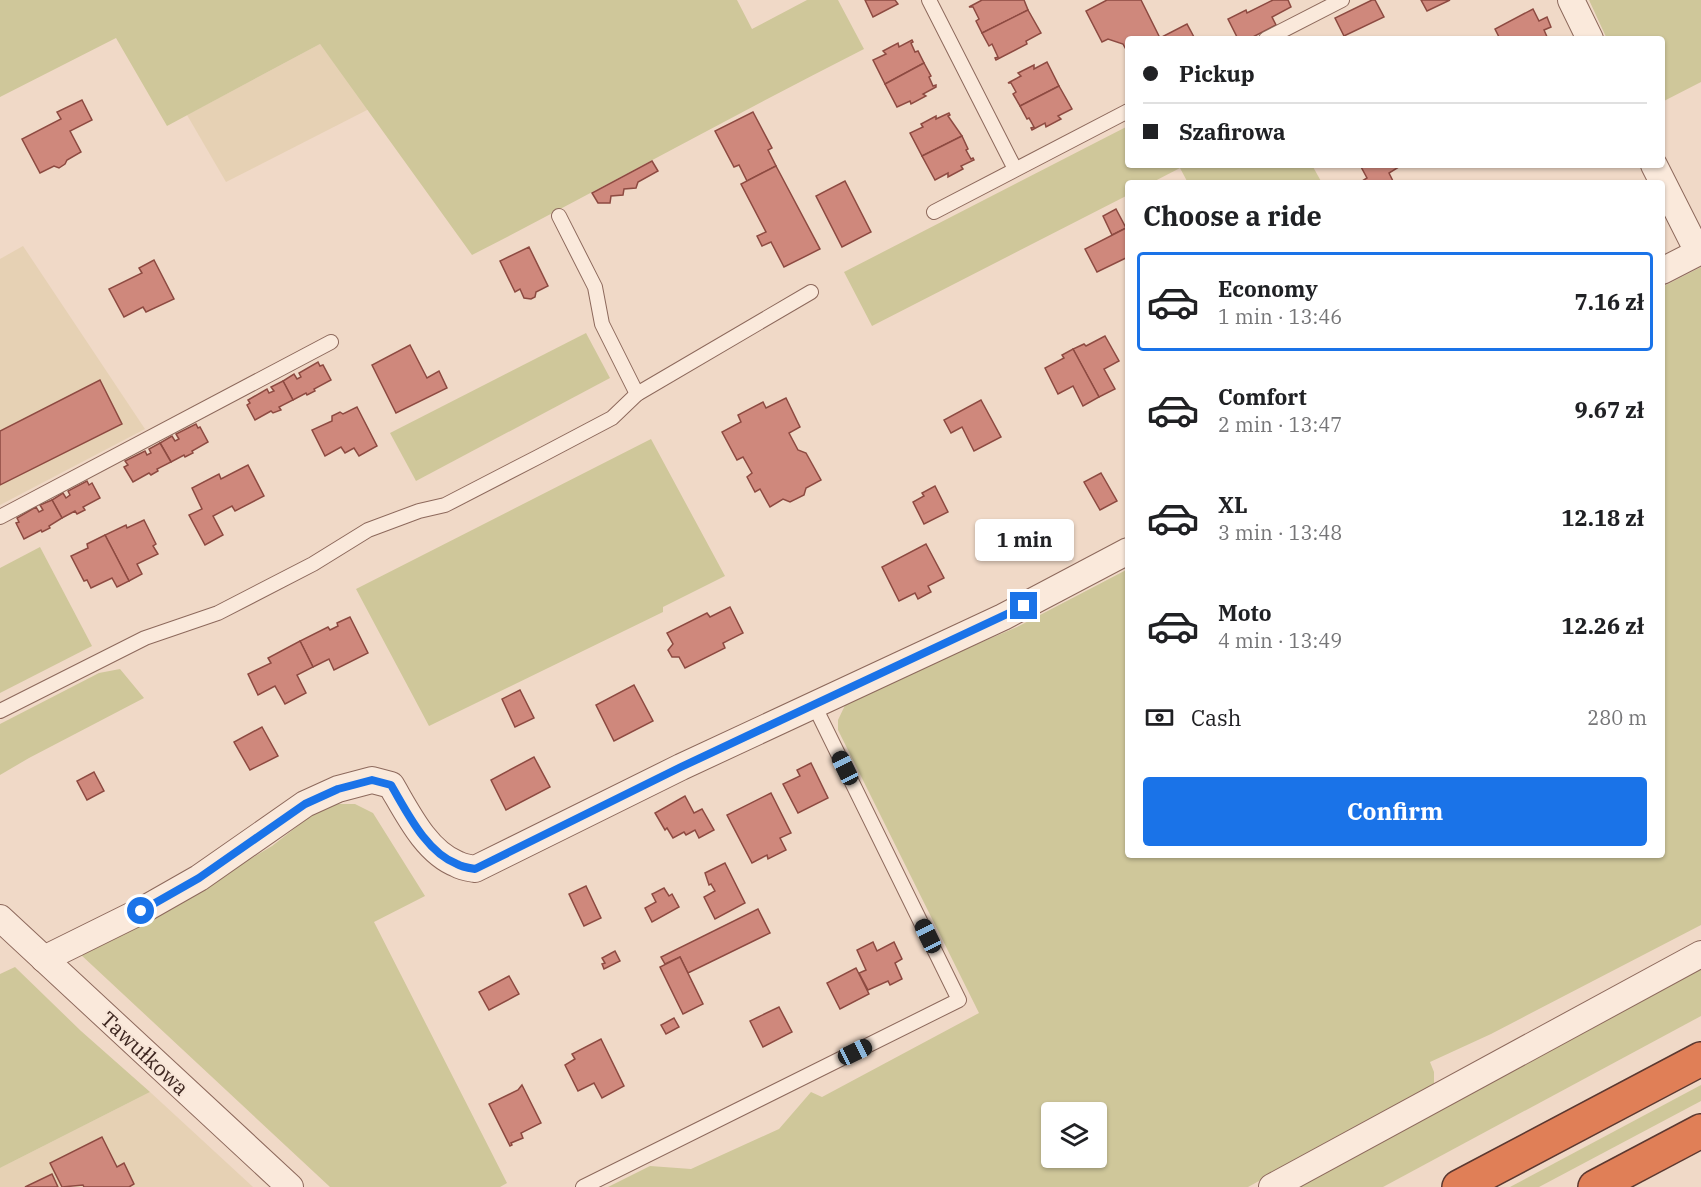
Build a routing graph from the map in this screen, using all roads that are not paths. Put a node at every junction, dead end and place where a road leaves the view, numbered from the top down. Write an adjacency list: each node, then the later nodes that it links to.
1 (929, 0): 7 (lane)
2 (1342, 0): 4 (lane)
3 (1571, 0): 5 (street)
4 (1272, 36)
5 (1589, 36)
6 (1125, 113): 7 (lane)
7 (1015, 169): 9 (lane)
8 (1665, 186): 11 (street)
9 (934, 212)
10 (559, 216): 15 (lane)
11 (1699, 251): 12 (street)
12 (1665, 269)
13 (811, 292): 15 (lane)
14 (331, 342): 16 (lane)
15 (637, 394): 19 (lane)
16 (0, 517)
17 (1125, 553): 18 (street)
18 (814, 705): 22 (street); 28 (lane)
19 (0, 711)
20 (0, 918): 22 (street, Tawułkowa)
21 (1701, 954): 29 (street)
22 (44, 959): 27 (street, Tawułkowa)
23 (1701, 1047): 25 (highway)
24 (1701, 1059): 25 (highway)
25 (1642, 1090): 30 (highway)
26 (1701, 1131): 31 (highway)
27 (290, 1187)
28 (583, 1187)
29 (1272, 1187)
30 (1459, 1187)
31 (1595, 1187)

